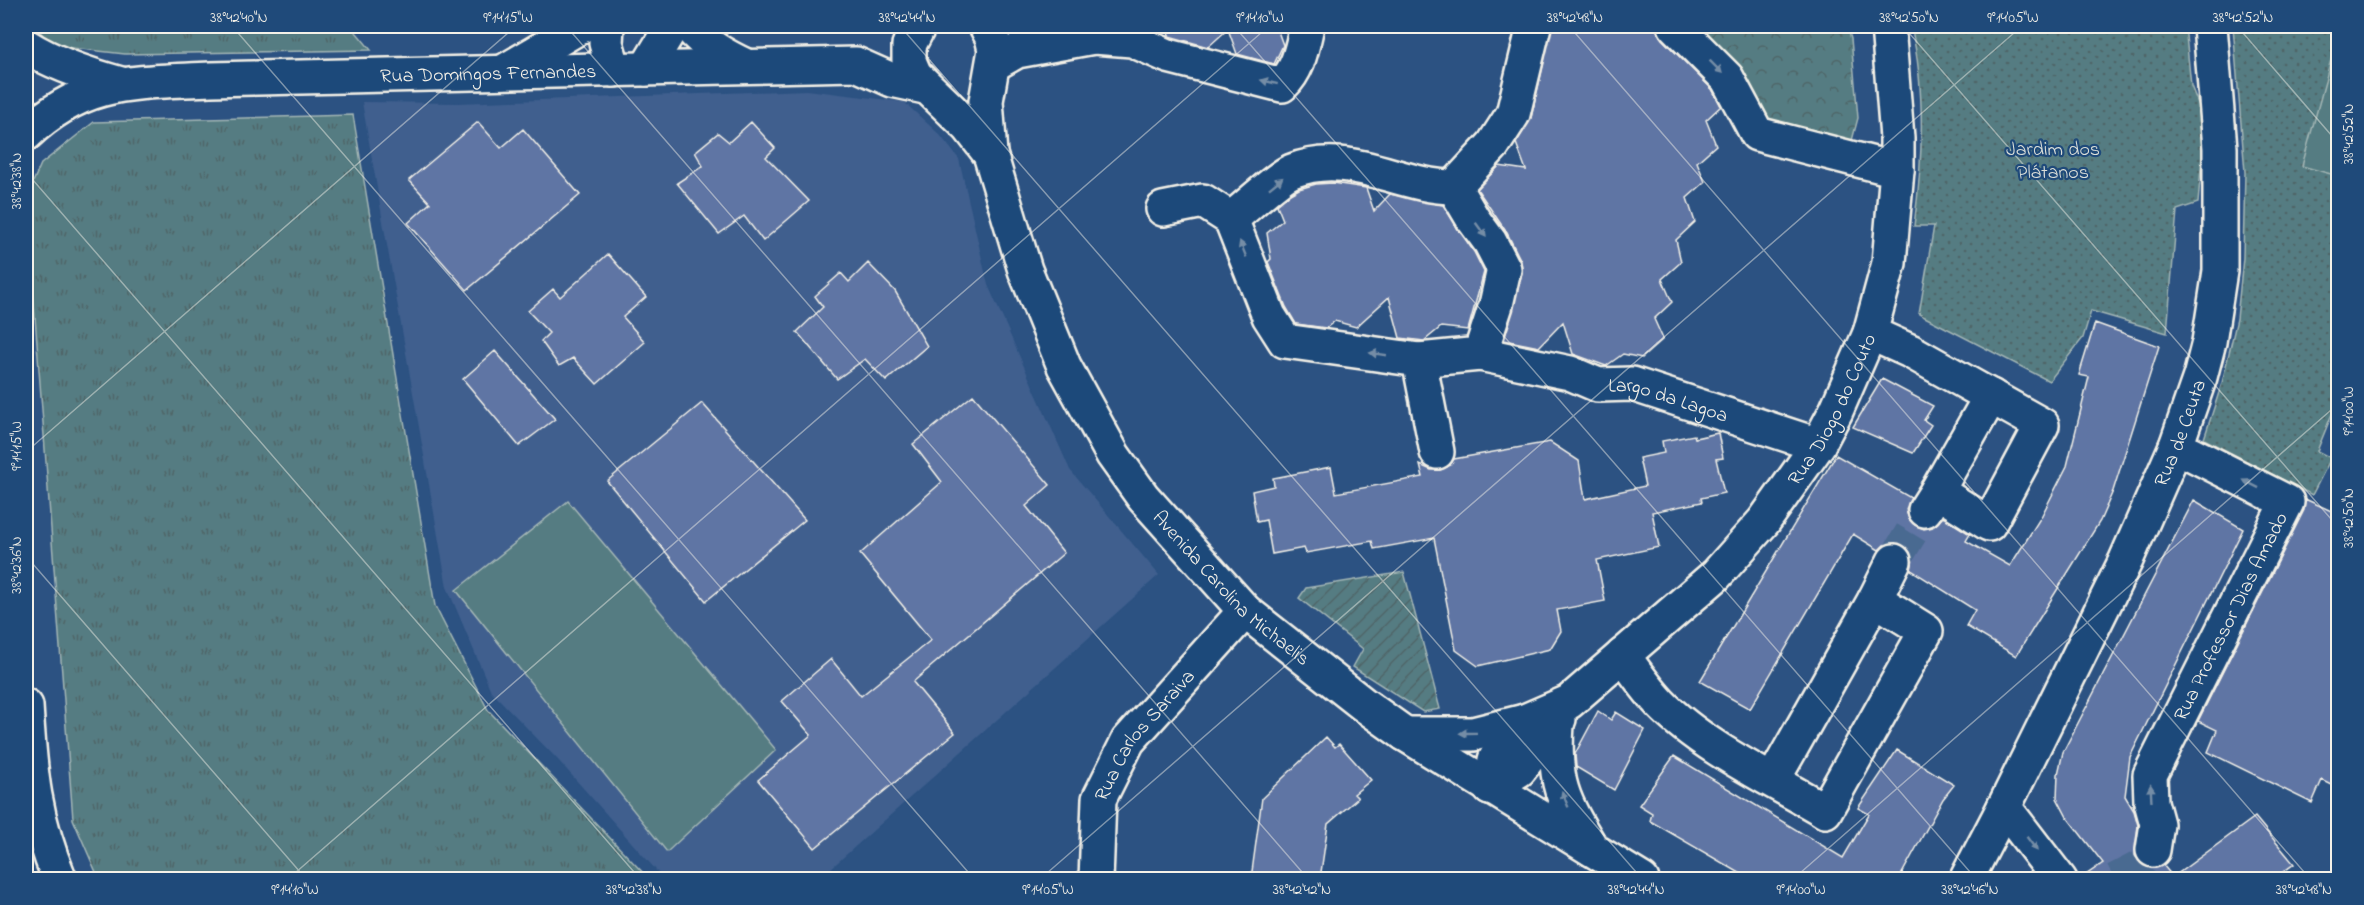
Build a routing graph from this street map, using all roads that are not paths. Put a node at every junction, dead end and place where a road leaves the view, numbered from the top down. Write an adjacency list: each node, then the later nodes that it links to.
1 (581, 26): 19 (street)
2 (607, 26): 17 (street)
3 (672, 26): 17 (street)
4 (689, 26): 16 (street)
5 (986, 26): 18 (street, Avenida Carolina Michaelis)
6 (1307, 26): 12 (street, one-way to 12)
7 (1534, 26): 27 (street)
8 (1675, 26): 26 (street, one-way to 26)
9 (1888, 26): 26 (street, Rua Diogo do Couto)
10 (2210, 26): 35 (street, Rua de Ceuta)
11 (917, 28): 15 (street, Rua Domingos Fernandes); 21 (street, Avenida Carolina Michaelis)
12 (1098, 31): 18 (street)
13 (26, 45): 14 (street, Rua Domingos Fernandes)
14 (41, 64): 20 (street, Rua Domingos Fernandes)
15 (856, 64): 16 (street, Rua Domingos Fernandes); 21 (street, Rua Domingos Fernandes)
16 (746, 66): 17 (street, Rua Domingos Fernandes)
17 (630, 70): 19 (street, Rua Domingos Fernandes)
18 (992, 70): 21 (street); 25 (street, Avenida Carolina Michaelis)
19 (502, 73): 20 (street, Rua Domingos Fernandes)
20 (121, 84): 23 (street, Rua Domingos Fernandes)
21 (929, 90): 25 (street, Avenida Carolina Michaelis)
22 (26, 99): 23 (street, Rua Domingos Fernandes)
23 (63, 104): 24 (street, Rua Domingos Fernandes)
24 (26, 134)
25 (990, 154): 39 (street, Avenida Carolina Michaelis)
26 (1897, 170): 30 (street, Rua Diogo do Couto)
27 (1454, 187): 29 (street, one-way to 27); 31 (street, one-way to 31)
28 (1163, 209): 29 (street)
29 (1231, 219): 32 (street, Largo da Lagoa, one-way to 29)
30 (1870, 333): 33 (street); 34 (street, Rua Diogo do Couto)
31 (1480, 354): 32 (street, Largo da Lagoa); 34 (street, Largo da Lagoa)
32 (1419, 360): 36 (street)
33 (1991, 396): 33 (street)
34 (1818, 445): 40 (street, Rua Diogo do Couto)
35 (2176, 446): 47 (street, Rua de Ceuta); 49 (street, Rua Professor Dias Amado, one-way to 35)
36 (1437, 452)
37 (1894, 561): 38 (street)
38 (1875, 598): 45 (street); 45 (street)
39 (1245, 610): 44 (street, Avenida Carolina Michaelis); 52 (street, Rua Carlos Saraiva)
40 (1623, 655): 42 (street, Rua Diogo do Couto); 45 (street)
41 (26, 706): 48 (street)
42 (1563, 713): 43 (street, Rua Diogo do Couto); 46 (street, Rua Diogo do Couto); 50 (street, one-way to 42)
43 (1525, 721): 44 (street, Rua Diogo do Couto, one-way to 44); 46 (street, Rua Diogo do Couto)
44 (1405, 734): 46 (street, Avenida Carolina Michaelis)
45 (1773, 780)
46 (1490, 788): 50 (street, Avenida Carolina Michaelis)
47 (2004, 807): 54 (street, Rua de Ceuta); 55 (street, one-way to 55)
48 (33, 828): 51 (street)
49 (2153, 850)
50 (1593, 851): 53 (street, Avenida Carolina Michaelis)
51 (60, 879)
52 (1096, 879)
53 (1642, 879)
54 (1966, 879)
55 (2060, 879)

